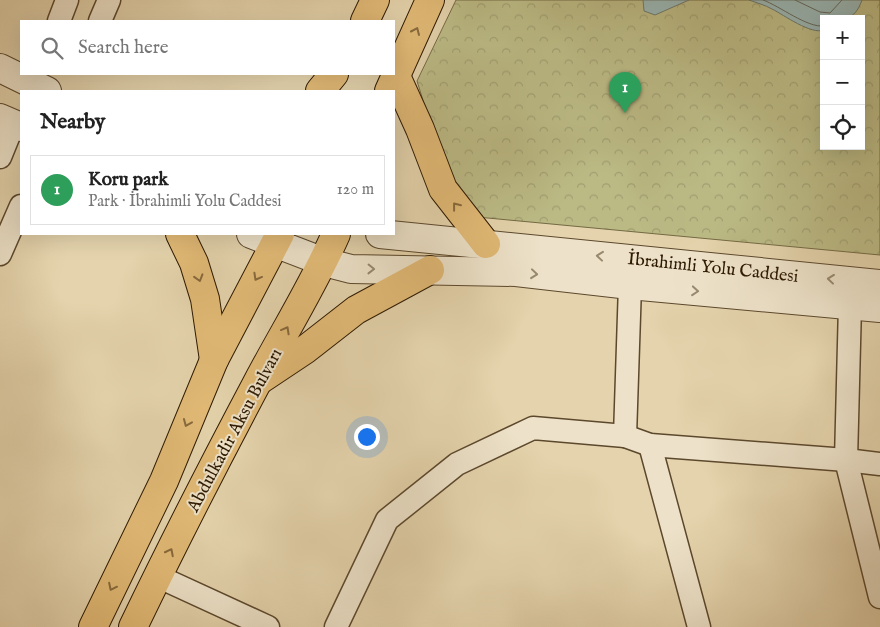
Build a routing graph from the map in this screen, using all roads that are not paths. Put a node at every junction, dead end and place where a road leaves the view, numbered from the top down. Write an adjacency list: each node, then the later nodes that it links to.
1 (67, 0): 5 (street)
2 (109, 0): 6 (street)
3 (375, 0): 7 (main road)
4 (430, 0): 12 (main road, one-way to 4)
5 (59, 20)
6 (100, 20)
7 (365, 20)
8 (0, 68): 11 (street)
9 (333, 75): 13 (main road)
10 (342, 75): 14 (main road)
11 (44, 84)
12 (392, 84): 22 (main road, one-way to 12)
13 (321, 90)
14 (336, 90)
15 (12, 123): 16 (street)
16 (0, 157)
17 (20, 208): 23 (street)
18 (180, 235): 30 (main road, one-way to 30)
19 (336, 235): 24 (main road, Abdulkadir Aksu Bulvarı)
20 (391, 235): 22 (street, İbrahimli Yolu Caddesi)
21 (269, 237): 24 (street); 30 (main road, one-way to 30)
22 (486, 244): 26 (street, İbrahimli Yolu Caddesi, one-way to 22)
23 (0, 254)
24 (324, 262): 25 (street, one-way to 25); 31 (main road, Abdulkadir Aksu Bulvarı, one-way to 24)
25 (430, 270): 27 (street, one-way to 27); 31 (main road)
26 (880, 284)
27 (630, 285): 28 (street, one-way to 28); 32 (street)
28 (850, 305): 29 (street); 34 (street)
29 (880, 308)
30 (214, 360): 38 (main road, one-way to 38)
31 (258, 382): 36 (main road, Abdulkadir Aksu Bulvarı, one-way to 31)
32 (625, 436): 33 (street); 41 (street)
33 (650, 445): 34 (street); 42 (street)
34 (846, 460): 35 (street); 37 (street)
35 (880, 464)
36 (157, 576): 39 (main road, Abdulkadir Aksu Bulvarı); 40 (street)
37 (880, 597)
38 (93, 627)
39 (133, 627)
40 (268, 627)
41 (336, 627)
42 (699, 627)

